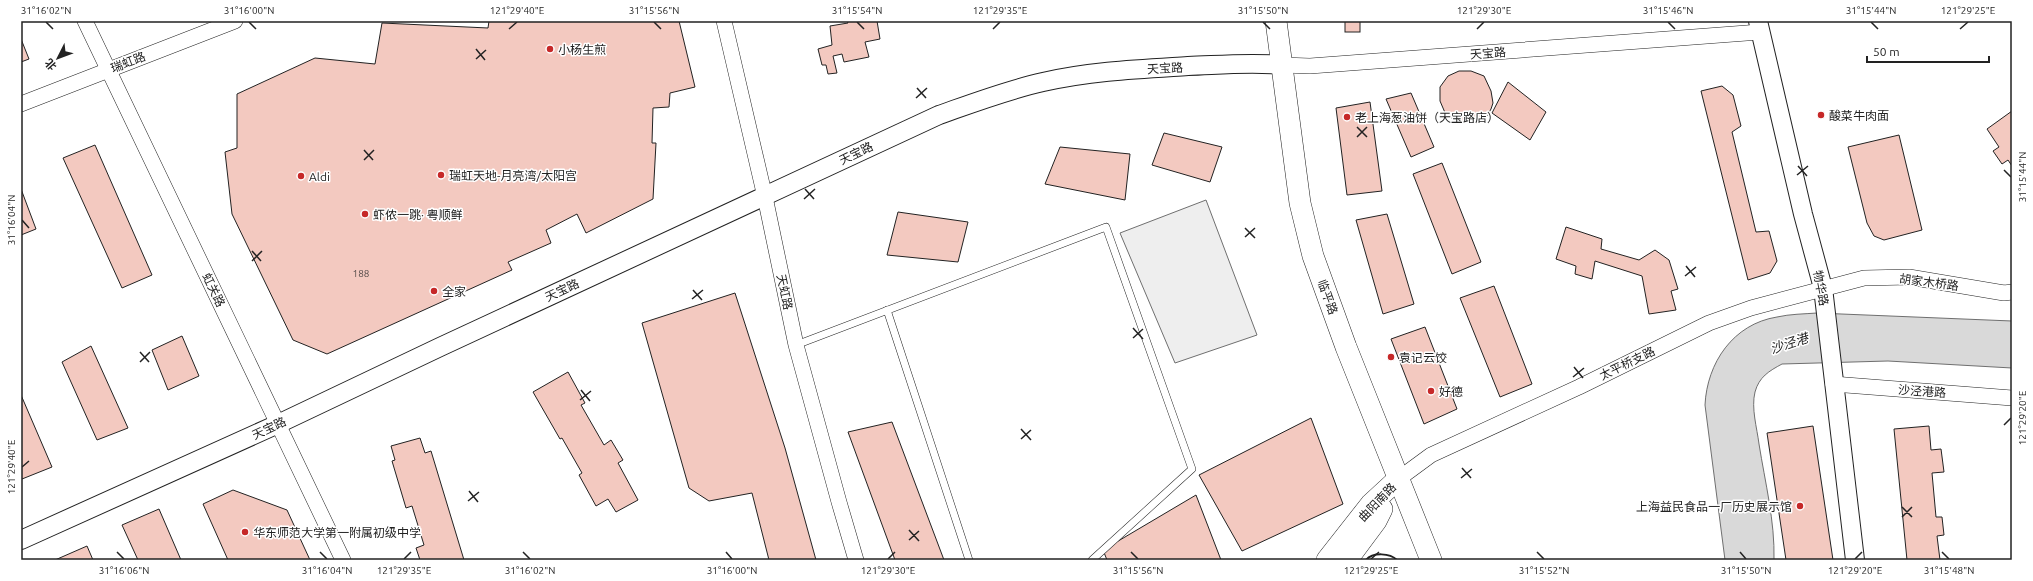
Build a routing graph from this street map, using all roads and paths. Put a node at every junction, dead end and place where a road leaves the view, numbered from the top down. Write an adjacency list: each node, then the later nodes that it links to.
1 (85, 21): 7 (street, 虹关路)
2 (235, 21): 7 (street, 瑞虹路)
3 (724, 21): 9 (street, 天虹路)
4 (1276, 21): 6 (main road, 临平路)
5 (1759, 27): 6 (street, 天宝路); 10 (street, 物华路)
6 (1282, 65): 9 (street, 天宝路); 17 (main road, 临平路)
7 (109, 70): 8 (street, 瑞虹路); 16 (street, 虹关路)
8 (21, 104)
9 (765, 197): 13 (street, 天虹路); 16 (street, 天宝路)
10 (1823, 288): 11 (street, 胡家木桥路); 14 (street, 物华路); 17 (street, 太平桥支路)
11 (2012, 292)
12 (887, 310): 13 (lane); 21 (lane); 22 (lane)
13 (796, 345): 20 (street, 天虹路)
14 (1833, 384): 15 (street, 沙泾港路); 26 (street, 物华路)
15 (2012, 398)
16 (278, 424): 18 (street, 天宝路); 19 (street, 虹关路)
17 (1398, 480): 23 (main road, 曲阳南路); 24 (main road, 曲阳南路); 25 (main road, 临平路)
18 (21, 540)
19 (343, 560)
20 (856, 560)
21 (969, 560)
22 (1092, 560)
23 (1327, 560)
24 (1347, 560)
25 (1431, 560)
26 (1855, 560)

